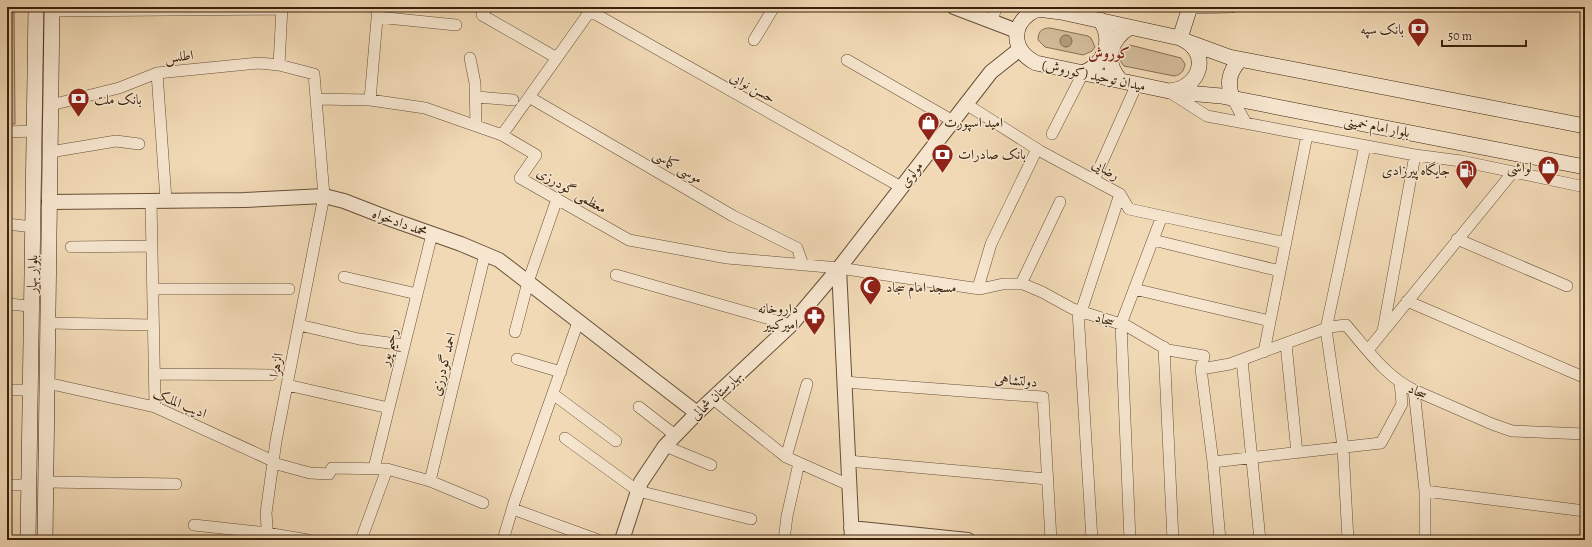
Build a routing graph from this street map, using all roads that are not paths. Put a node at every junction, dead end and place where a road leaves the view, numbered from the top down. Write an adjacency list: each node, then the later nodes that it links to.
1 (36, 7): 27 (main road, بلوار بهار)
2 (774, 7): 19 (street)
3 (954, 7): 15 (street)
4 (996, 7): 15 (street)
5 (1232, 7): 9 (street)
6 (153, 8): 7 (street); 10 (street)
7 (282, 8): 26 (street)
8 (1051, 8): 14 (main road); 18 (main road)
9 (1190, 8): 20 (main road)
10 (52, 9): 28 (main road, بلوار بهار)
11 (589, 9): 23 (street); 60 (street, حسن نوابی)
12 (485, 11): 23 (street)
13 (377, 12): 16 (street); 39 (street)
14 (1100, 20): 17 (main road); 30 (main road)
15 (992, 22): 18 (street)
16 (456, 26)
17 (1130, 27): 20 (main road); 32 (main road)
18 (1017, 31): 21 (main road)
19 (754, 40)
20 (1184, 40): 25 (main road); 34 (main road, میدان توحید (کوروش))
21 (1020, 49): 30 (main road, میدان توحید (کوروش)); 41 (street, مولوی)
22 (470, 58): 35 (street)
23 (557, 58): 36 (street)
24 (847, 60): 43 (street)
25 (1240, 60): 37 (main road); 46 (main road)
26 (279, 65): 29 (street, اطلس); 31 (street, اطلس)
27 (35, 67): 28 (main road); 47 (main road, بلوار بهار)
28 (51, 67): 42 (main road, بلوار بهار)
29 (157, 73): 42 (street, اطلس); 66 (street)
30 (1083, 73): 32 (main road, میدان توحید (کوروش)); 49 (street)
31 (314, 74): 38 (street, الزهرا)
32 (1120, 80): 33 (main road, میدان توحید (کوروش))
33 (1137, 84): 34 (main road, میدان توحید (کوروش)); 59 (street)
34 (1169, 91): 37 (main road, بلوار امام خمینی); 44 (street)
35 (476, 97): 40 (street); 45 (street)
36 (529, 97): 50 (street); 79 (street, موسی کماسی)
37 (1232, 98): 44 (street); 57 (main road, بلوار امام خمینی)
38 (316, 99): 39 (street, معظمی گودرزی); 63 (street, الزهرا)
39 (370, 100): 45 (street, معظمی گودرزی)
40 (513, 100)
41 (966, 104): 43 (street, مولوی); 54 (street, رضایی)
42 (51, 105): 55 (main road, بلوار بهار)
43 (953, 121): 60 (street, مولوی)
44 (1246, 123): 51 (street)
45 (476, 126): 50 (street, معظمی گودرزی)
46 (1585, 126)
47 (34, 131): 48 (street); 71 (main road, بلوار بهار)
48 (7, 132)
49 (1052, 134)
50 (502, 135): 64 (street, معظمی گودرزی)
51 (1306, 135): 53 (street); 75 (street)
52 (139, 144): 55 (street)
53 (1365, 146): 56 (street); 103 (street)
54 (1037, 149): 59 (street, رضایی); 87 (street)
55 (50, 152): 67 (main road, بلوار بهار)
56 (1415, 155): 58 (street); 104 (street)
57 (1585, 167)
58 (1513, 172): 61 (street); 73 (street)
59 (1094, 180): 62 (street, رضایی)
60 (901, 187): 80 (street, مولوی)
61 (1585, 187)
62 (1120, 194): 69 (street, رضایی); 95 (street)
63 (324, 196): 66 (street, محمد دادخواه); 72 (street, محمد دادخواه); 102 (street, الزهرا)
64 (557, 199): 79 (street, معظمی گودرزی); 84 (street)
65 (151, 200): 66 (street, محمد دادخواه); 67 (street, محمد دادخواه); 76 (street)
66 (166, 200)
67 (50, 202): 98 (main road, بلوار بهار)
68 (1060, 202): 85 (street)
69 (1162, 216): 74 (street); 75 (street, رضایی)
70 (7, 224): 71 (street)
71 (32, 227): 94 (main road, بلوار بهار)
72 (432, 234): 78 (street, محمد دادخواه); 91 (street, رحیم پور)
73 (1457, 239): 86 (street); 92 (street)
74 (1153, 240): 81 (street); 90 (street)
75 (1286, 243): 81 (street)
76 (152, 246): 77 (street); 88 (street)
77 (71, 247)
78 (485, 254): 84 (street, محمد دادخواه); 151 (street, احمد گودرزی)
79 (803, 265): 80 (street, معظمی گودرزی)
80 (839, 268): 87 (street, سجاد); 99 (street, بهارستان شمالی); 118 (street)
81 (1280, 271): 96 (street)
82 (616, 275): 99 (street)
83 (344, 277): 91 (street)
84 (528, 282): 97 (street, محمد دادخواه); 105 (street)
85 (1021, 284): 87 (street, سجاد); 95 (street, سجاد)
86 (1567, 286)
87 (978, 288)
88 (153, 289): 89 (street); 101 (street)
89 (289, 289)
90 (1134, 289): 96 (street); 100 (street)
91 (417, 294): 107 (street, رحیم پور)
92 (1407, 301): 104 (street); 117 (street)
93 (7, 304): 94 (street)
94 (31, 306): 124 (main road, بلوار بهار)
95 (1080, 311): 100 (street, سجاد); 176 (street)
96 (1270, 321): 110 (street)
97 (578, 322): 114 (street); 131 (street, محمد دادخواه)
98 (48, 323): 101 (street); 120 (main road, بلوار بهار)
99 (791, 324): 127 (street, بهارستان شمالی)
100 (1121, 324): 108 (street, سجاد); 177 (street)
101 (153, 325): 115 (street)
102 (299, 325): 107 (street); 122 (street, الزهرا)
103 (1326, 329): 106 (street, سجاد); 109 (street, سجاد); 137 (street)
104 (1383, 331): 109 (street)
105 (515, 332)
106 (1286, 344): 110 (street, سجاد); 138 (street)
107 (404, 345): 130 (street, رحیم پور)
108 (1164, 347): 113 (street, سجاد); 178 (street)
109 (1368, 350): 119 (street, سجاد)
110 (1264, 352): 112 (street, سجاد)
111 (517, 359): 114 (street)
112 (1242, 360): 113 (street, سجاد); 142 (street)
113 (1201, 369): 145 (street)
114 (561, 372): 126 (street)
115 (154, 374): 116 (street); 128 (street)
116 (271, 375)
117 (1581, 376)
118 (844, 382): 143 (street); 150 (street, دولتشاهی)
119 (1400, 382): 125 (street, سجاد); 137 (street)
120 (47, 383): 128 (street, ادیب الملک); 140 (main road, بلوار بهار)
121 (807, 384): 141 (street)
122 (287, 385): 130 (street); 144 (street, الزهرا)
123 (7, 390): 124 (street)
124 (30, 390): 139 (main road, بلوار بهار)
125 (1414, 390): 132 (street, سجاد); 158 (street)
126 (553, 394): 135 (street); 160 (street)
127 (712, 398): 131 (street, بهارستان شمالی); 141 (street)
128 (155, 407): 144 (street, ادیب الملک)
129 (639, 407): 133 (street)
130 (389, 408): 148 (street, رحیم پور)
131 (696, 413): 133 (street, بهارستان شمالی)
132 (1585, 434)
133 (676, 435): 136 (street, بهارستان شمالی)
134 (565, 438): 157 (street)
135 (616, 441)
136 (665, 446): 147 (street); 157 (street, بهارستان شمالی)
137 (1343, 448): 138 (street); 181 (street)
138 (1296, 452): 142 (street)
139 (29, 454): 140 (main road); 155 (main road, بلوار بهار)
140 (46, 454): 152 (main road, بلوار بهار)
141 (786, 457): 146 (street)
142 (1253, 457): 145 (street); 180 (street)
143 (848, 461): 150 (street); 156 (street)
144 (273, 462): 148 (street, ادیب الملک); 165 (street, الزهرا)
145 (1212, 462): 179 (street)
146 (799, 463): 156 (street); 173 (street)
147 (711, 465)
148 (374, 468): 149 (street)
149 (387, 469): 151 (street); 169 (street)
150 (1047, 479): 175 (street, دولتشاهی)
151 (430, 481): 159 (street)
152 (46, 482): 153 (street); 167 (main road, بلوار بهار)
153 (176, 484)
154 (7, 485): 155 (street)
155 (29, 485): 166 (main road, بلوار بهار)
156 (849, 485): 164 (street)
157 (638, 491): 162 (street); 172 (street, بهارستان شمالی)
158 (1425, 491): 161 (street); 182 (street)
159 (483, 503)
160 (513, 509): 170 (street); 171 (street)
161 (1585, 511)
162 (751, 519)
163 (194, 525): 165 (street)
164 (852, 534): 174 (street)
165 (268, 536): 168 (street)
166 (28, 540)
167 (45, 540)
168 (308, 540)
169 (361, 540)
170 (504, 540)
171 (598, 540)
172 (622, 540)
173 (784, 540)
174 (968, 540)
175 (1051, 540)
176 (1092, 540)
177 (1130, 540)
178 (1172, 540)
179 (1220, 540)
180 (1260, 540)
181 (1348, 540)
182 (1425, 540)

